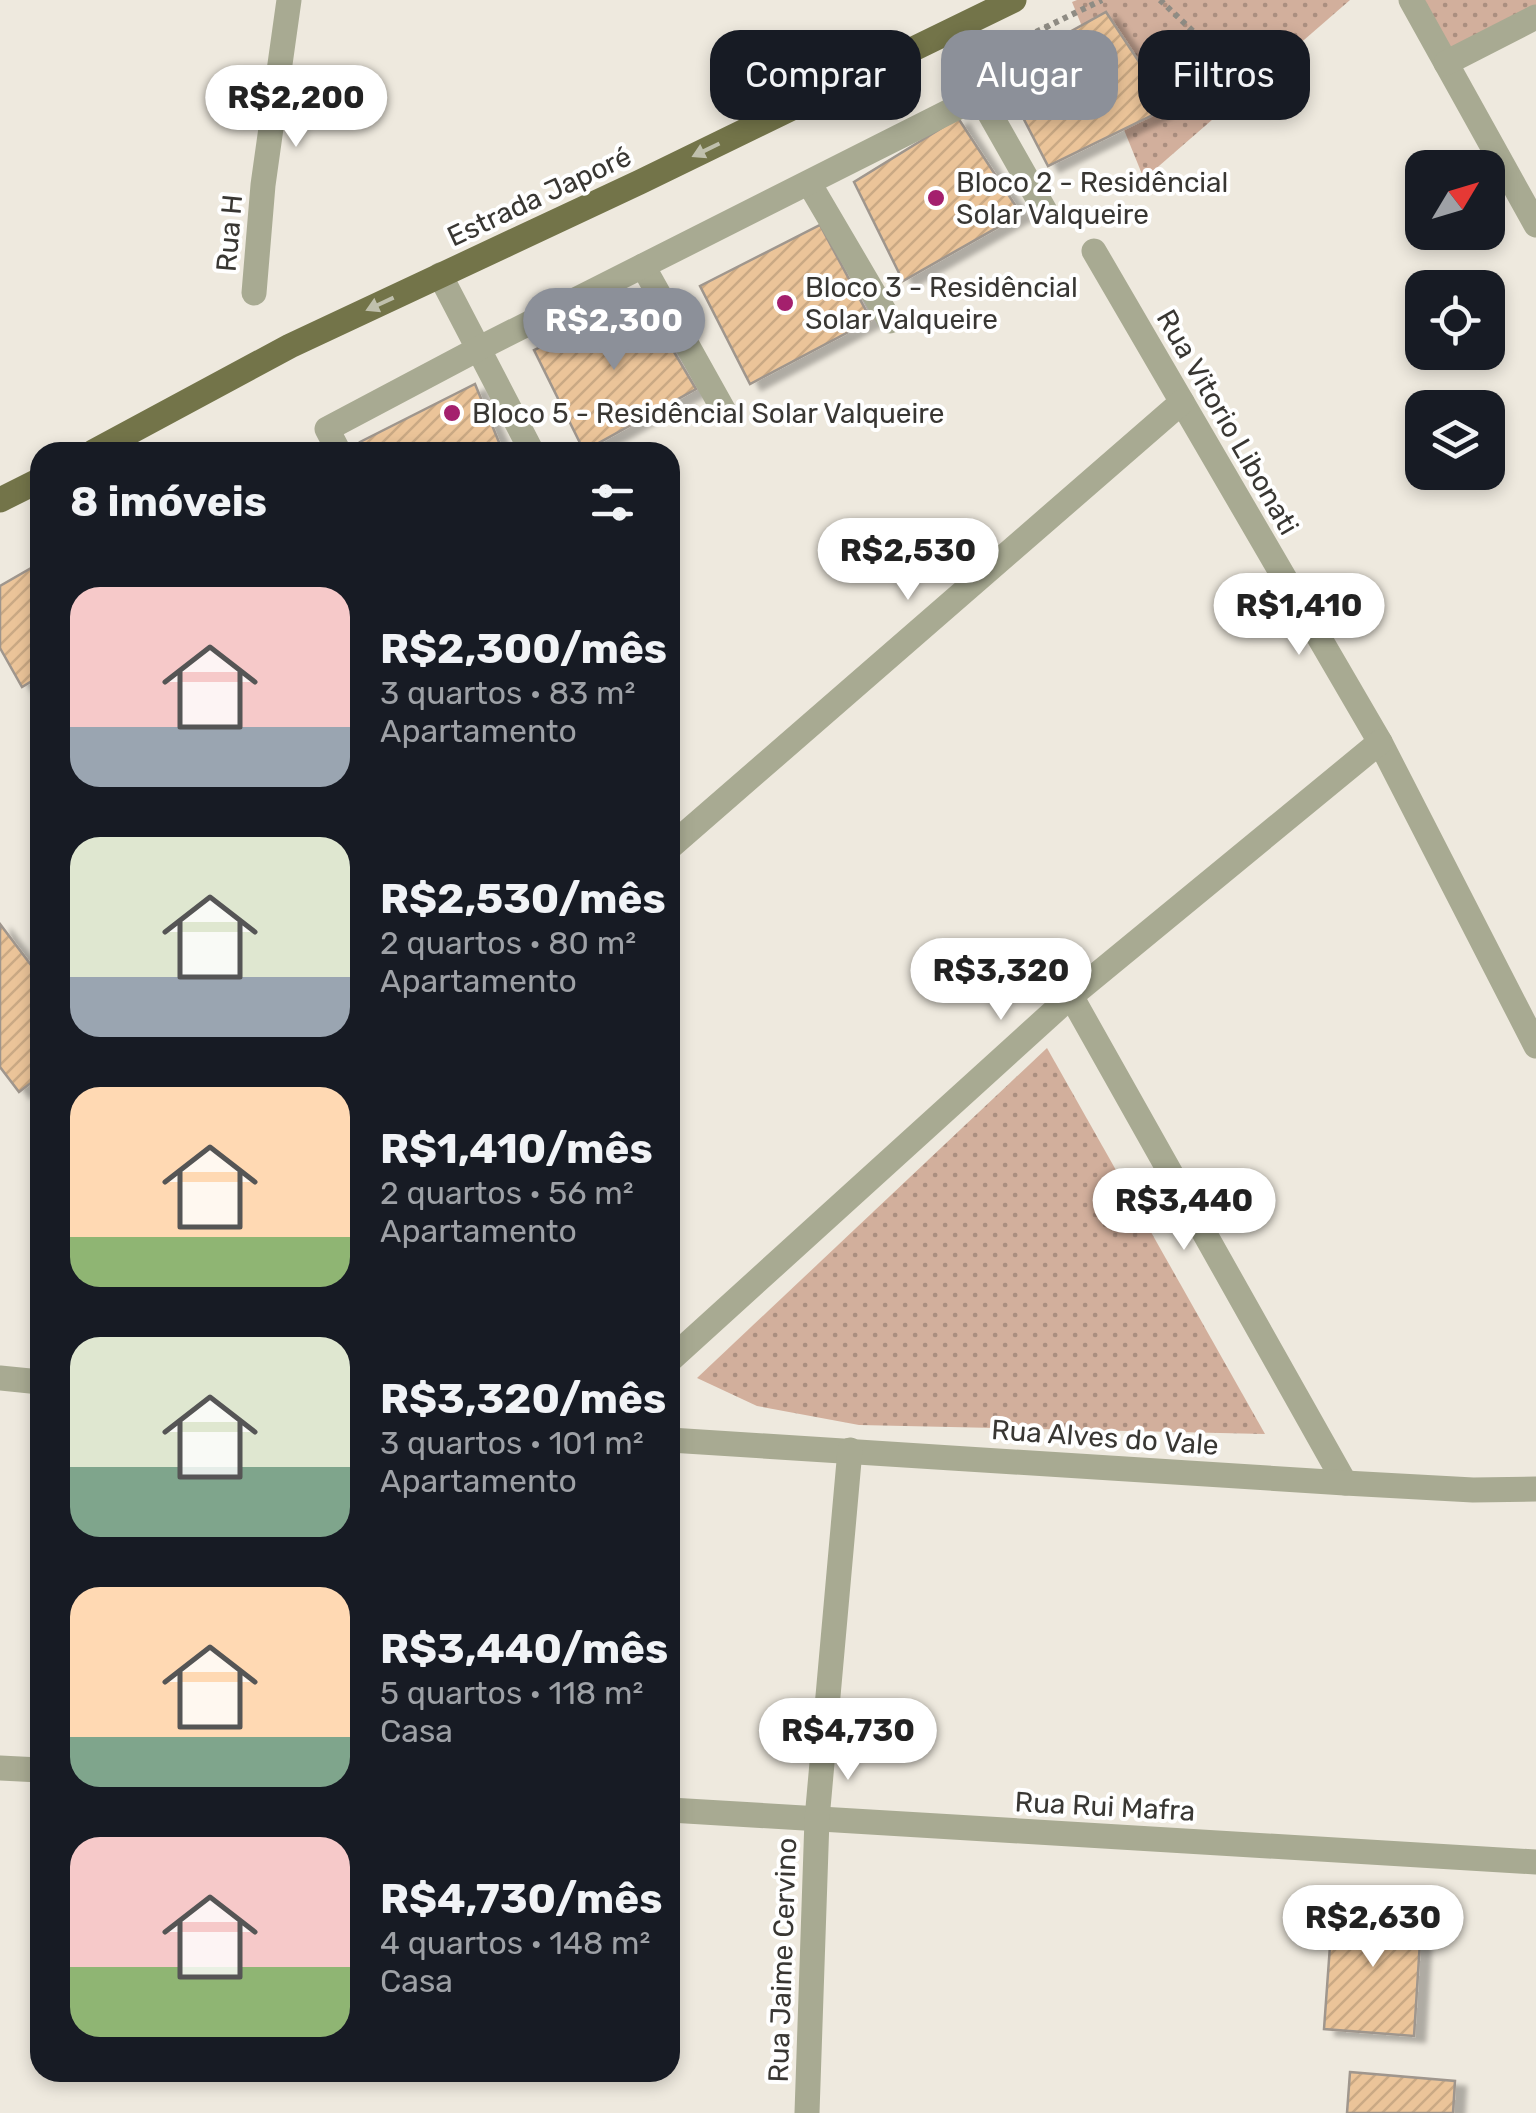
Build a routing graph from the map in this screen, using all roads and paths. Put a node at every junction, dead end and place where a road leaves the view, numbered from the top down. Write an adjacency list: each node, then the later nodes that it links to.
1 (289, 0): 20 (street, Rua H)
2 (1014, 0): 19 (main road, Estrada Japoré, one-way to 19)
3 (1102, 0): 7 (path)
4 (1160, 0): 10 (path)
5 (1411, 0): 11 (street)
6 (1536, 17): 11 (street)
7 (1046, 26): 8 (path); 9 (path)
8 (1038, 30)
9 (1049, 30)
10 (1192, 30)
11 (1446, 63): 16 (street)
12 (941, 116): 14 (street)
13 (994, 120): 15 (street)
14 (808, 183): 18 (street); 21 (street)
15 (1045, 211)
16 (1536, 225)
17 (1094, 252): 23 (street, Rua Vitorio Libonati)
18 (643, 266): 22 (street); 24 (street)
19 (440, 275): 22 (street); 25 (main road, Estrada Japoré, one-way to 25)
20 (254, 293)
21 (890, 321)
22 (478, 349): 26 (street); 27 (street)
23 (1182, 402): 30 (street, Rua Vitorio Libonati); 31 (street)
24 (724, 410)
25 (112, 442)
26 (333, 442)
27 (527, 442)
28 (30, 485): 29 (main road)
29 (0, 500)
30 (1380, 742): 32 (street); 33 (street, Rua Vitorio Libonati)
31 (680, 837)
32 (1071, 996): 34 (street); 39 (street)
33 (1536, 1046)
34 (680, 1351)
35 (0, 1378): 36 (street)
36 (30, 1381)
37 (680, 1441): 38 (street, Rua Alves do Vale)
38 (850, 1450): 39 (street, Rua Alves do Vale); 44 (street, Rua Jaime Cervino)
39 (1344, 1483): 40 (street, Rua Alves do Vale)
40 (1536, 1489)
41 (0, 1768): 42 (street)
42 (30, 1770)
43 (680, 1811): 44 (street, Rua Rui Mafra)
44 (817, 1819): 45 (street, Rua Rui Mafra); 46 (street, Rua Jaime Cervino)
45 (1536, 1862)
46 (807, 2113)

